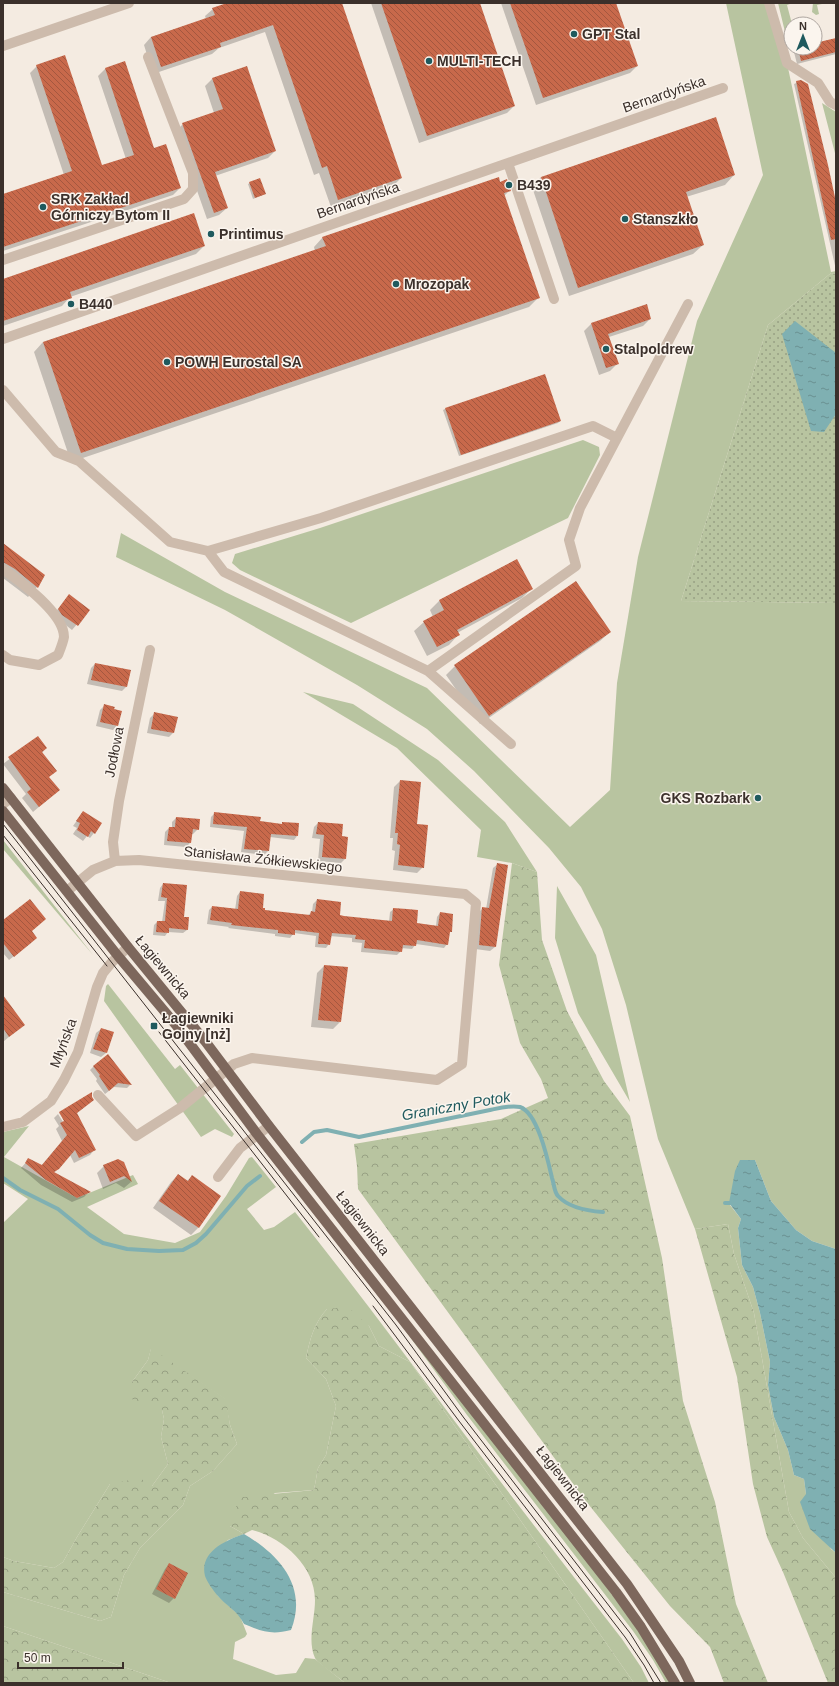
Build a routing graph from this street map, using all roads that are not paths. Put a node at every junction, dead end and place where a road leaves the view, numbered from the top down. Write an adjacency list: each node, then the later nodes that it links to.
1 (129, 3): 3 (street)
2 (769, 3): 6 (street)
3 (3, 46)
4 (148, 57): 8 (street)
5 (723, 88): 7 (street, Bernardyńska)
6 (836, 105)
7 (508, 163): 9 (street); 11 (street, Bernardyńska)
8 (3, 260)
9 (554, 299)
10 (688, 304): 13 (street)
11 (3, 339)
12 (3, 390): 14 (street)
13 (617, 438): 14 (street); 18 (street)
14 (208, 551): 18 (street)
15 (3, 569): 17 (street)
16 (150, 650): 23 (street, Jodłowa)
17 (3, 655)
18 (428, 671): 19 (street)
19 (511, 744)
20 (3, 788): 21 (main road, Łagiewnicka)
21 (7, 801): 24 (main road, Łagiewnicka)
22 (3, 811): 25 (main road, Łagiewnicka)
23 (115, 861): 24 (street, Stanisława Żółkiewskiego); 28 (street, Stanisława Żółkiewskiego)
24 (77, 883): 25 (street, Stanisława Żółkiewskiego); 26 (main road, Łagiewnicka)
25 (67, 891): 27 (main road, Łagiewnicka)
26 (128, 947): 27 (street, Młyńska); 28 (main road, Łagiewnicka)
27 (118, 956): 29 (main road, Łagiewnicka); 32 (street, Młyńska)
28 (227, 1070): 29 (street); 31 (main road, Łagiewnicka)
29 (216, 1079): 30 (street); 33 (main road, Łagiewnicka)
30 (98, 1095)
31 (269, 1126): 33 (street); 36 (main road, Łagiewnicka)
32 (3, 1127)
33 (257, 1134): 34 (street); 35 (main road, Łagiewnicka)
34 (218, 1177)
35 (675, 1683)
36 (690, 1683)

